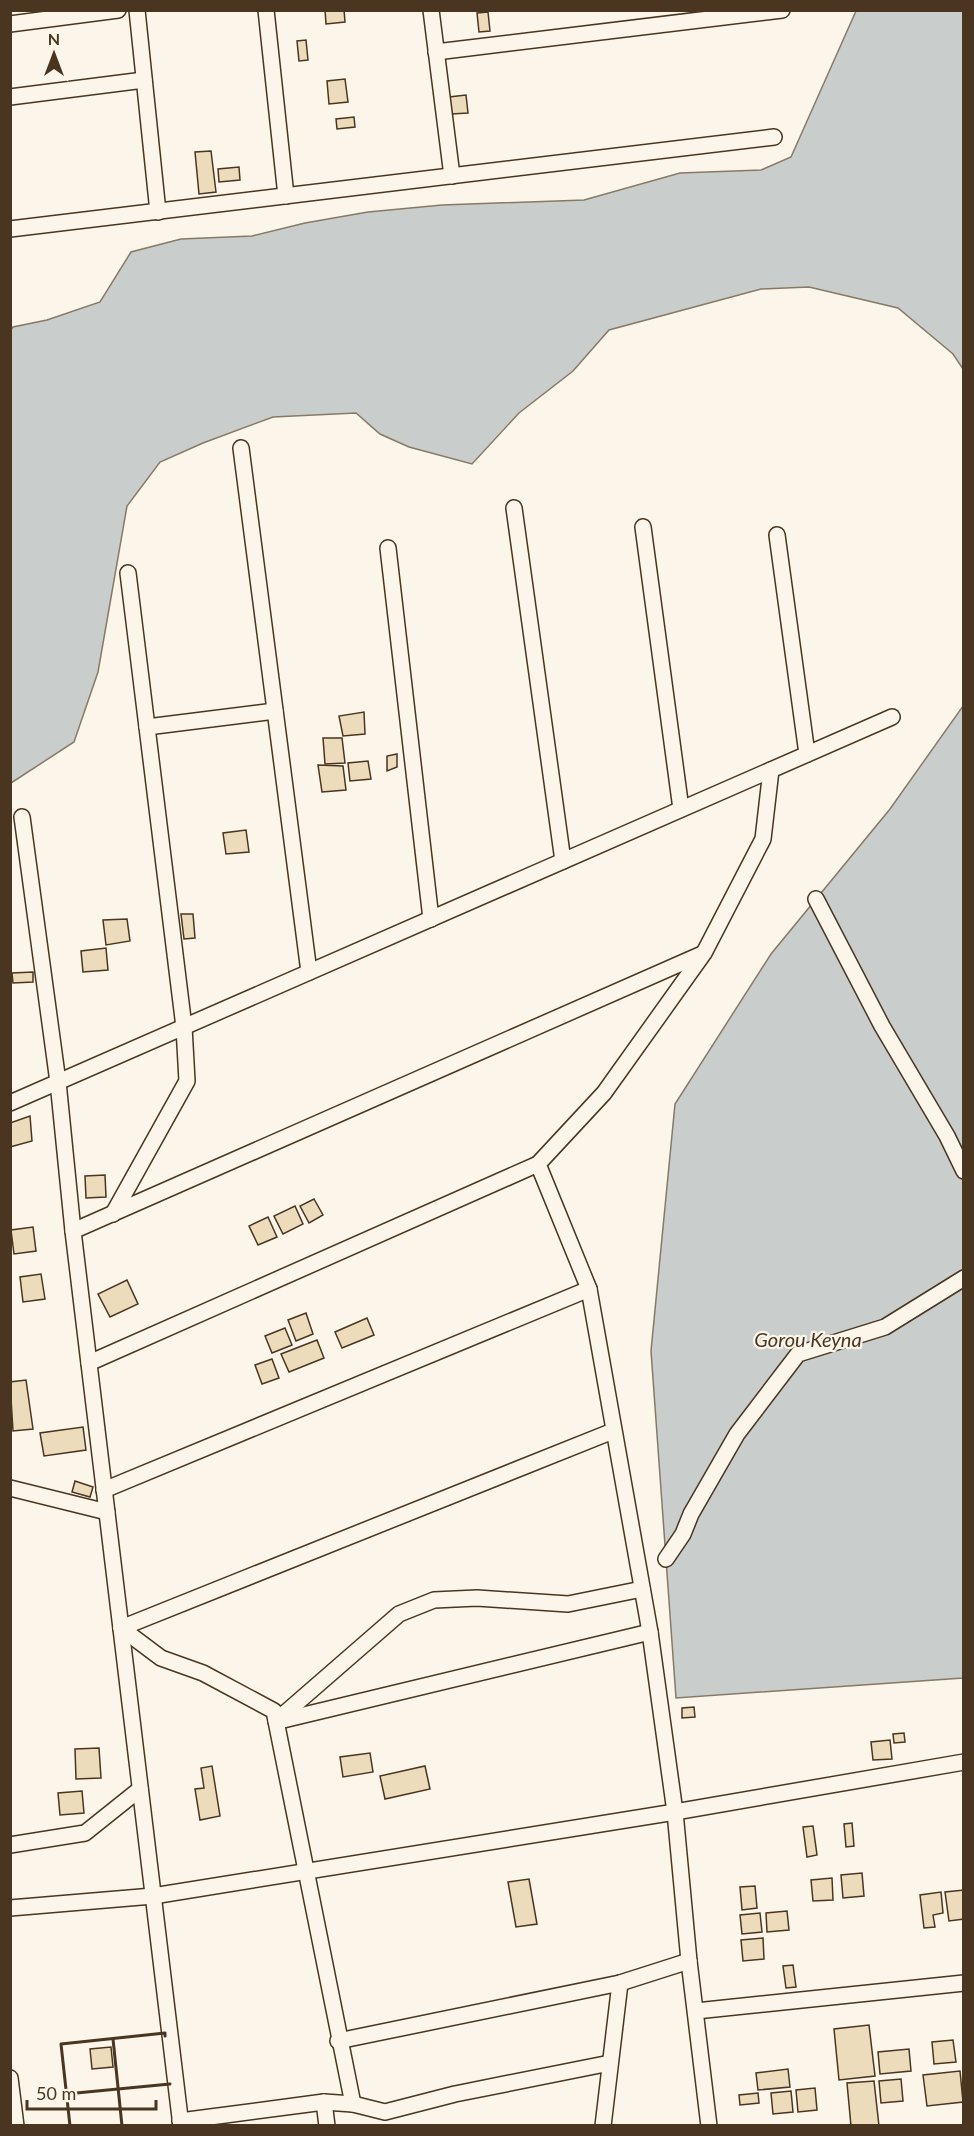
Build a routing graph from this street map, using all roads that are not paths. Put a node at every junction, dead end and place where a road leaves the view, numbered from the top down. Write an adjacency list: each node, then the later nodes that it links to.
1 (118, 10): 6 (street)
2 (137, 10): 8 (street)
3 (266, 10): 12 (street)
4 (431, 10): 7 (street)
5 (782, 10): 7 (street)
6 (10, 24)
7 (436, 52): 11 (street)
8 (144, 80): 9 (street); 13 (street)
9 (10, 97)
10 (774, 137): 11 (street)
11 (452, 176): 12 (street)
12 (286, 196): 13 (street)
13 (158, 212): 14 (street)
14 (10, 229)
15 (241, 448): 21 (street)
16 (514, 508): 28 (street)
17 (643, 527): 26 (street)
18 (777, 535): 24 (street)
19 (388, 548): 30 (street)
20 (128, 573): 23 (street)
21 (275, 711): 23 (street); 32 (street)
22 (892, 717): 24 (street)
23 (147, 727): 33 (street)
24 (807, 754): 25 (street)
25 (771, 770): 26 (street); 31 (street)
26 (681, 809): 28 (street)
27 (22, 817): 34 (street)
28 (563, 861): 30 (street)
29 (816, 899): 37 (street)
30 (431, 919): 32 (street)
31 (704, 953): 36 (street); 38 (street)
32 (309, 972): 33 (street)
33 (184, 1027): 34 (street); 38 (street)
34 (58, 1082): 35 (street); 39 (street)
35 (10, 1103)
36 (538, 1164): 41 (street); 42 (street)
37 (963, 1171)
38 (113, 1214): 39 (street)
39 (73, 1231): 42 (street)
40 (963, 1278): 47 (street)
41 (589, 1289): 43 (street); 45 (street)
42 (89, 1363): 45 (street)
43 (613, 1431): 48 (street); 49 (street)
44 (10, 1488): 46 (street)
45 (105, 1490): 46 (street)
46 (107, 1512): 49 (street)
47 (666, 1560)
48 (642, 1589): 50 (street); 51 (street)
49 (121, 1628): 51 (street); 53 (street)
50 (650, 1632): 51 (street); 54 (street)
51 (276, 1721): 56 (street)
52 (963, 1762): 54 (street)
53 (140, 1790): 55 (street); 57 (street)
54 (675, 1812): 56 (street); 59 (street)
55 (10, 1845)
56 (306, 1871): 57 (street); 63 (street)
57 (153, 1896): 58 (street); 70 (street)
58 (10, 1908)
59 (689, 1961): 60 (street); 62 (street)
60 (620, 1983): 63 (street); 64 (street)
61 (963, 1983): 62 (street)
62 (696, 2011): 75 (street)
63 (338, 2041): 68 (street)
64 (610, 2063): 69 (street); 74 (street)
65 (10, 2078): 66 (street)
66 (11, 2084): 71 (street)
67 (324, 2102): 68 (street); 70 (street); 72 (street)
68 (353, 2104): 69 (street)
69 (385, 2112): 73 (street)
70 (181, 2123)
71 (16, 2126)
72 (327, 2126)
73 (395, 2126)
74 (603, 2126)
75 (709, 2126)

